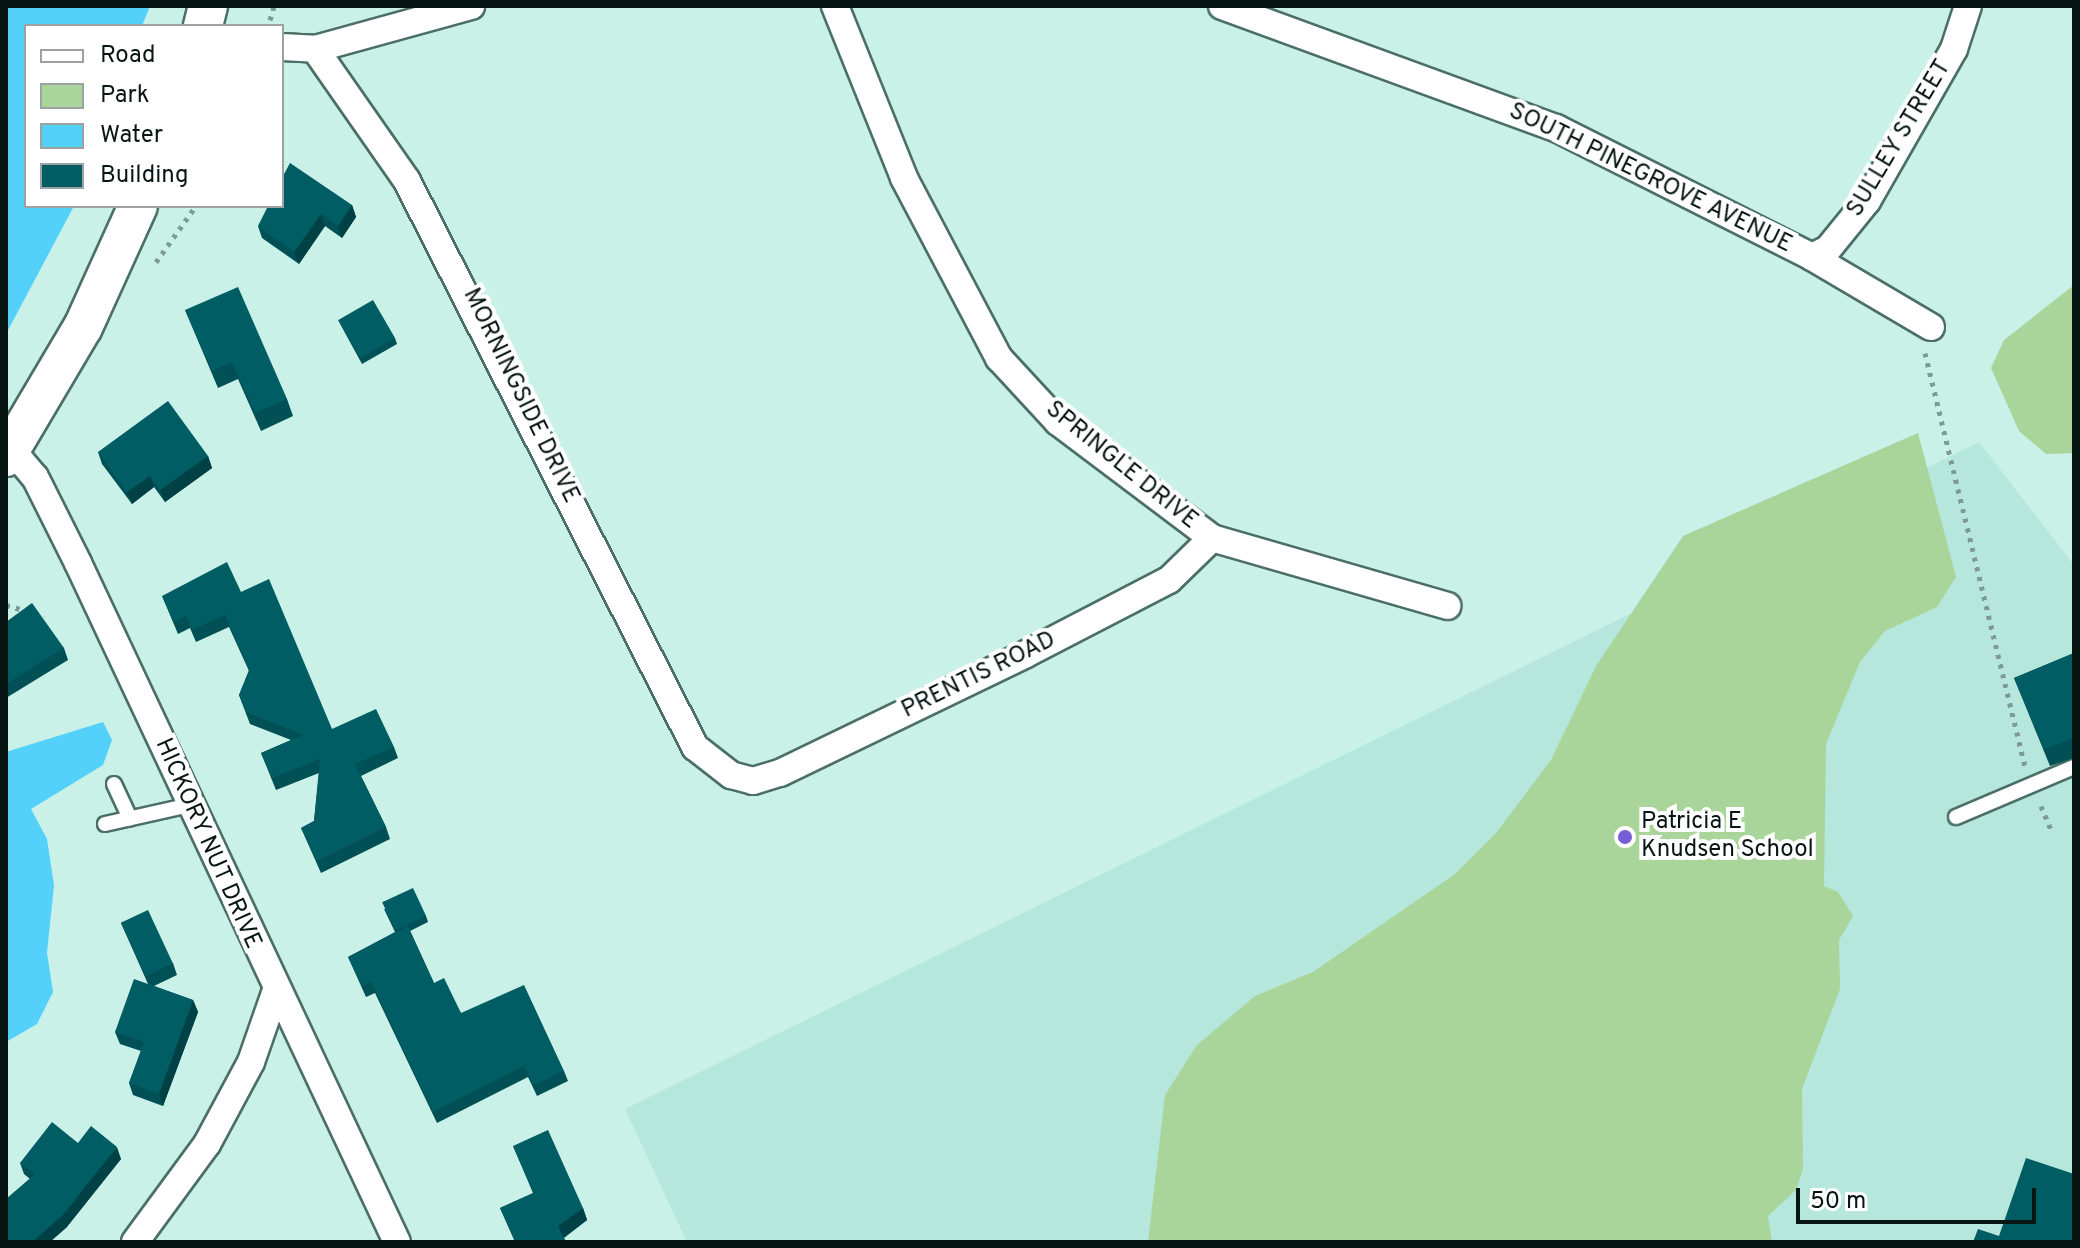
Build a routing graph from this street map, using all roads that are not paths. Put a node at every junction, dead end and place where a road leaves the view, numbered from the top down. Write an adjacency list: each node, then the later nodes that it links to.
1 (471, 6): 6 (street)
2 (835, 6): 11 (street, SPRINGLE DRIVE)
3 (1222, 6): 8 (street, SOUTH PINEGROVE AVENUE)
4 (1968, 6): 8 (street, SULLEY STREET)
5 (284, 47): 6 (street)
6 (315, 49): 14 (street, MORNINGSIDE DRIVE)
7 (137, 208): 10 (main road)
8 (1812, 257): 9 (street, SOUTH PINEGROVE AVENUE)
9 (1931, 327)
10 (8, 451): 16 (street, HICKORY NUT DRIVE)
11 (1212, 538): 12 (street, SPRINGLE DRIVE); 14 (street, PRENTIS ROAD)
12 (1447, 606)
13 (2074, 767): 17 (lane)
14 (731, 775)
15 (114, 784): 18 (lane)
16 (190, 805): 18 (lane); 20 (street, HICKORY NUT DRIVE)
17 (1956, 817)
18 (130, 819): 19 (lane)
19 (105, 824)
20 (275, 993): 21 (street); 22 (street, HICKORY NUT DRIVE)
21 (135, 1242)
22 (397, 1242)

